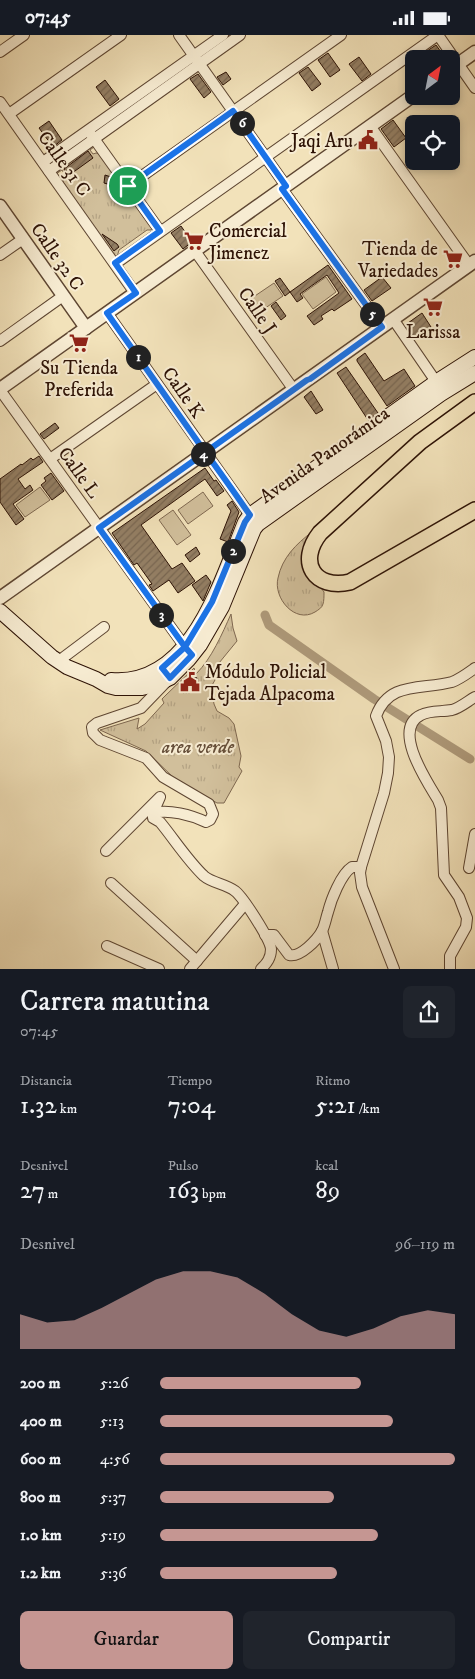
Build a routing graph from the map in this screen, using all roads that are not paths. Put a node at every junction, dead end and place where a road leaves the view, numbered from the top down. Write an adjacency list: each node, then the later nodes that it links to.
1 (24, 35): 9 (street)
2 (121, 35): 18 (street)
3 (179, 35): 11 (street)
4 (223, 35): 11 (street)
5 (240, 35): 11 (street)
6 (341, 35): 17 (street)
7 (438, 35): 8 (street); 21 (street)
8 (446, 50)
9 (0, 52)
10 (475, 52): 12 (street)
11 (196, 59): 17 (street); 20 (street)
12 (460, 62)
13 (460, 72): 14 (street)
14 (475, 88)
15 (405, 101): 19 (street)
16 (0, 102): 18 (street, Calle 31 C)
17 (233, 111): 21 (street); 23 (street)
18 (9, 115): 22 (street, Calle 31 C)
19 (370, 126): 24 (street); 31 (street)
20 (91, 135): 22 (street); 23 (street)
21 (266, 157): 24 (street); 26 (street)
22 (46, 167): 30 (street, Calle 31 C)
23 (128, 186): 26 (street)
24 (284, 187): 28 (street); 36 (street)
25 (0, 206): 27 (street, Calle 32 C)
26 (160, 231): 30 (street)
27 (23, 239): 29 (street); 33 (street, Calle 32 C)
28 (195, 251): 32 (street); 44 (street, Calle J)
29 (0, 255)
30 (115, 263): 32 (street, Calle 31 C)
31 (472, 263): 35 (street)
32 (136, 293): 34 (street)
33 (63, 296): 37 (street, Calle 32 C); 38 (street)
34 (107, 313): 37 (street); 41 (street, Calle K)
35 (393, 319): 36 (street); 42 (street)
36 (382, 327): 44 (street)
37 (86, 328): 43 (street)
38 (0, 341)
39 (475, 357): 42 (main road, Avenida Panorámica)
40 (475, 373): 42 (main road, Avenida Panorámica)
41 (157, 384): 48 (street, Calle K); 49 (street)
42 (440, 387): 52 (main road, Avenida Panorámica)
43 (0, 389): 49 (street, Calle L)
44 (294, 390): 48 (street)
45 (475, 402): 47 (main road)
46 (475, 413): 47 (main road)
47 (434, 435): 54 (main road)
48 (206, 452): 52 (street, Calle K); 53 (street)
49 (50, 459): 53 (street, Calle L)
50 (475, 499): 54 (main road)
51 (475, 510): 54 (main road)
52 (254, 519): 58 (main road, Avenida Panorámica)
53 (99, 528): 55 (street); 58 (street, Calle L)
54 (390, 555)
55 (0, 598)
56 (0, 611): 59 (main road, Avenida Panorámica)
57 (104, 627): 59 (street)
58 (189, 651): 61 (main road, Avenida Panorámica)
59 (59, 663): 61 (main road, Avenida Panorámica)
60 (475, 668): 66 (street)
61 (166, 673): 63 (street)
62 (475, 697): 78 (street)
63 (154, 813): 65 (street); 69 (street)
64 (475, 834): 67 (street)
65 (106, 851)
66 (361, 867): 70 (street); 77 (street)
67 (469, 868)
68 (111, 883): 73 (street)
69 (246, 904): 71 (street); 73 (street)
70 (322, 931): 71 (street); 76 (street)
71 (265, 935): 75 (street)
72 (107, 946): 74 (street)
73 (193, 965)
74 (159, 969)
75 (262, 969)
76 (333, 969)
77 (394, 969)
78 (450, 969)

